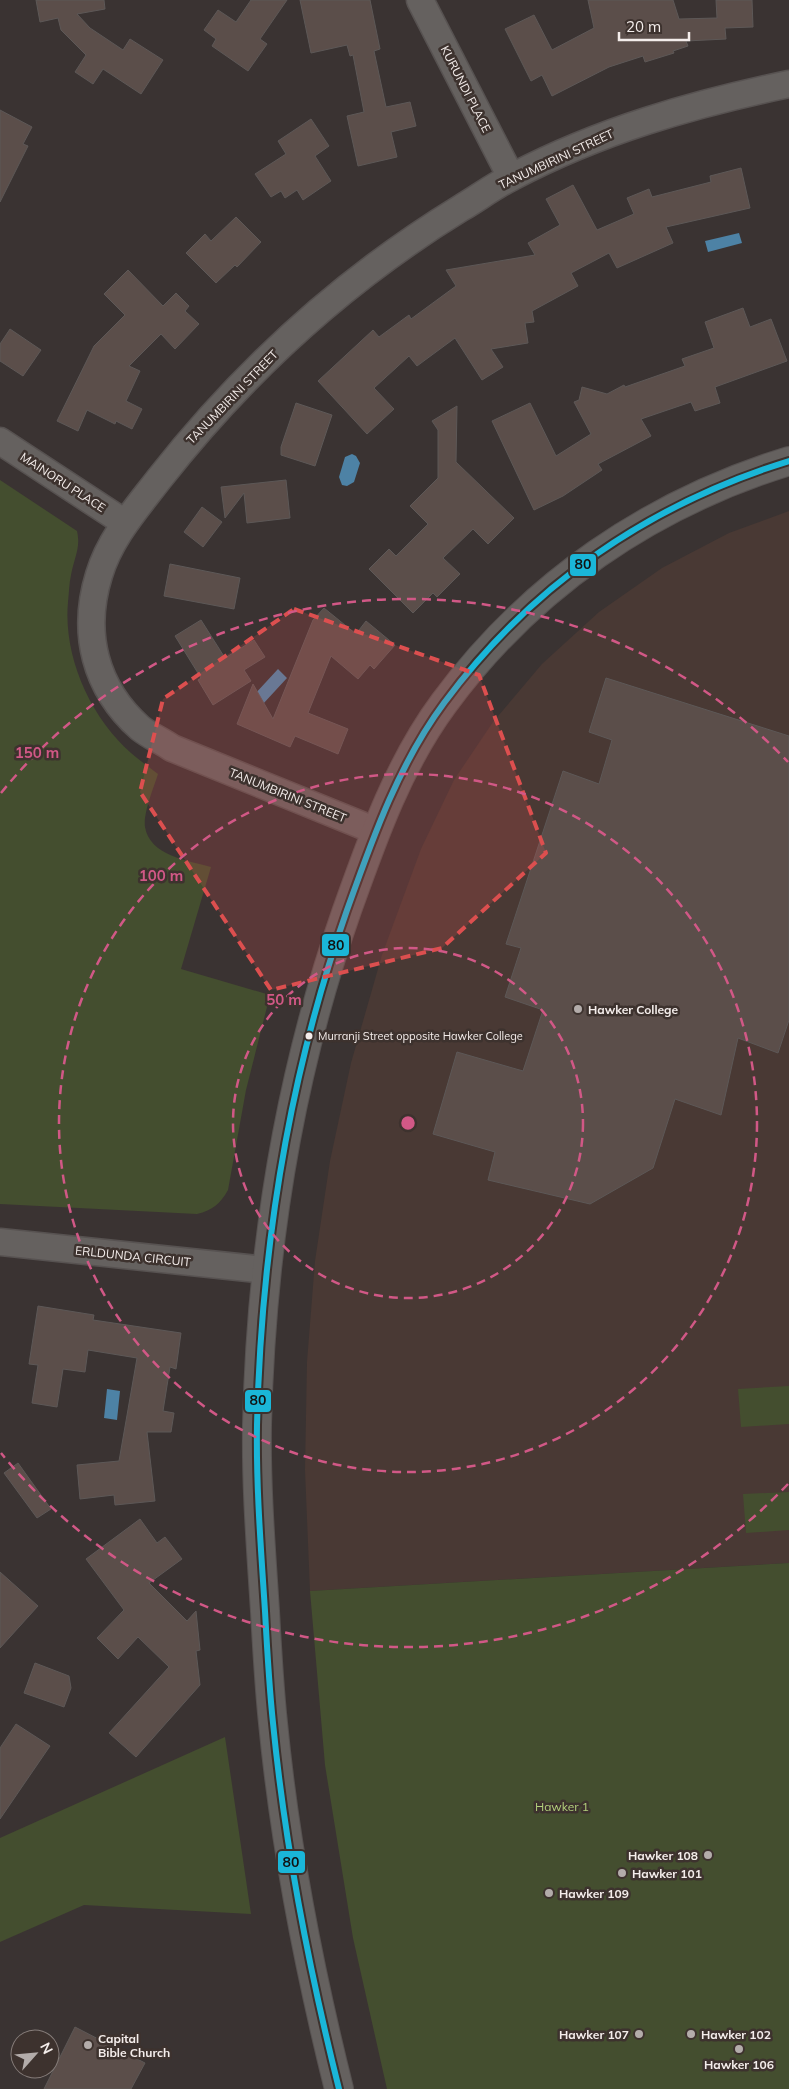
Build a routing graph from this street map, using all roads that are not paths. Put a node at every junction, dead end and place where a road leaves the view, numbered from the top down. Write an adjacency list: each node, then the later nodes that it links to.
1 (420, 0): 3 (street, KURUNDI PLACE)
2 (789, 84): 3 (street, TANUMBIRINI STREET)
3 (511, 177): 6 (street, TANUMBIRINI STREET)
4 (0, 441): 6 (street, MAINORU PLACE)
5 (789, 461): 7 (street)
6 (125, 523): 7 (street, TANUMBIRINI STREET)
7 (376, 831): 9 (street)
8 (0, 1242): 9 (street, ERLDUNDA CIRCUIT)
9 (266, 1270): 10 (street)
10 (339, 2089)

